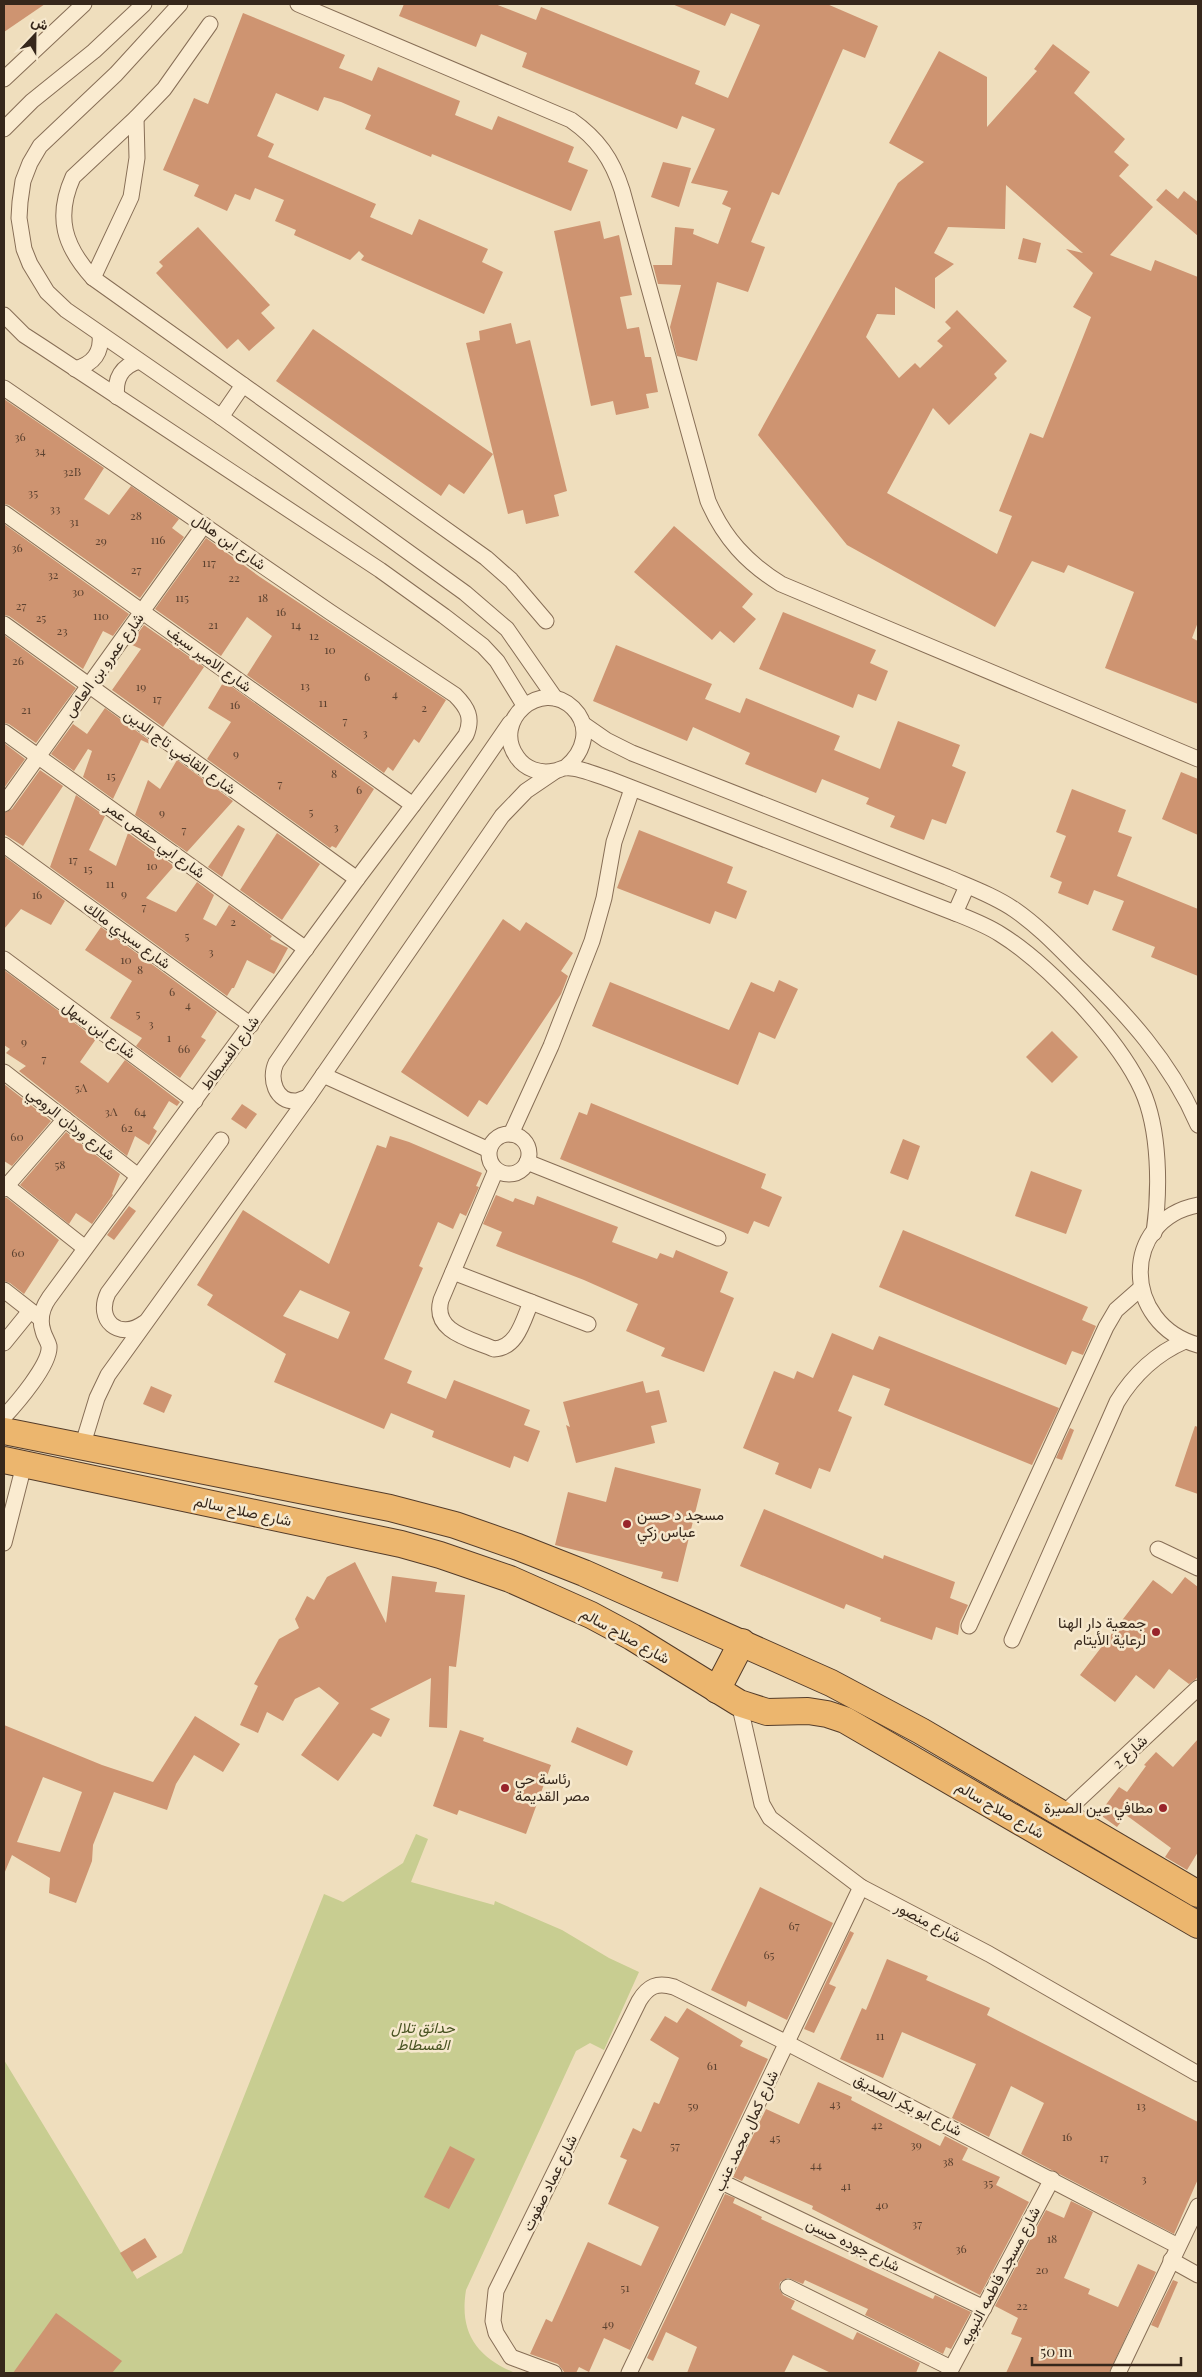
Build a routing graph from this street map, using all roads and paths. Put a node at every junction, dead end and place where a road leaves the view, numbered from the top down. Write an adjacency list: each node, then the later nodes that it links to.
1 (84, 4): 6 (street)
2 (144, 4): 8 (street)
3 (180, 4): 11 (street)
4 (298, 4): 31 (street)
5 (210, 24): 7 (street)
6 (4, 78)
7 (136, 118): 9 (street); 9 (street)
8 (4, 129)
9 (93, 278): 14 (street)
10 (4, 315): 13 (street)
11 (100, 334): 12 (street); 13 (street)
12 (139, 361): 16 (street); 17 (street)
13 (75, 369): 16 (street)
14 (243, 385): 17 (street); 21 (street)
15 (4, 388): 19 (street, شارع ابن هلال)
16 (117, 396): 26 (street)
17 (221, 417): 25 (street)
18 (4, 513): 20 (street, شارع الامير سيف)
19 (204, 525): 20 (street, شارع عمرو بن العاص); 24 (street, شارع ابن هلال)
20 (142, 611): 23 (street, شارع عمرو بن العاص); 35 (street, شارع الامير سيف)
21 (546, 622)
22 (4, 624): 23 (street, شارع القاضي تاج الدين)
23 (89, 686): 30 (street, شارع عمرو بن العاص); 37 (street, شارع القاضي تاج الدين)
24 (455, 695): 35 (street, شارع الفسطاط)
25 (555, 698): 26 (street); 28 (street)
26 (524, 705): 27 (street)
27 (512, 720): 32 (street); 45 (street)
28 (583, 724): 32 (street); 38 (street)
29 (4, 732): 30 (street, شارع ابي حفص عمر)
30 (38, 756): 34 (street, شارع عمرو بن العاص); 40 (street, شارع ابي حفص عمر)
31 (1198, 760)
32 (561, 769): 33 (street); 44 (street)
33 (632, 789): 39 (street); 49 (street)
34 (4, 804)
35 (413, 805): 37 (street, شارع الفسطاط)
36 (4, 845): 42 (street, شارع سيدي مالك)
37 (357, 879): 40 (street, شارع الفسطاط)
38 (967, 886): 39 (street); 48 (street)
39 (955, 913): 57 (street)
40 (306, 949): 42 (street, شارع الفسطاط)
41 (4, 959): 46 (street, شارع ابن سهل)
42 (251, 1025): 46 (street, شارع الفسطاط)
43 (4, 1072): 47 (street, شارع وردان الرومي)
44 (323, 1075): 45 (street); 51 (street)
45 (308, 1097): 65 (street)
46 (195, 1101): 54 (street, شارع الفسطاط)
47 (65, 1119): 54 (street, شارع وردان الرومي); 55 (street)
48 (1198, 1125)
49 (511, 1134): 51 (street); 52 (street)
50 (221, 1140): 65 (street)
51 (489, 1150): 53 (street)
52 (527, 1162): 53 (street); 58 (street)
53 (496, 1170): 60 (street)
54 (138, 1176): 59 (street, شارع الفسطاط)
55 (5, 1186): 59 (street)
56 (1198, 1205): 57 (street)
57 (1154, 1233): 61 (street)
58 (718, 1238)
59 (85, 1248): 64 (street, شارع الفسطاط)
60 (453, 1272): 63 (street); 63 (street)
61 (1141, 1288): 67 (street); 76 (street)
62 (4, 1290): 64 (street)
63 (531, 1302): 66 (street)
64 (36, 1315): 68 (street, شارع الفسطاط); 69 (street)
65 (146, 1322): 71 (street)
66 (588, 1324)
67 (1192, 1343): 77 (street)
68 (4, 1344)
69 (4, 1417)
70 (4, 1431): 71 (highway, شارع صلاح سالم)
71 (82, 1447): 78 (highway, شارع صلاح سالم)
72 (14, 1462): 73 (street); 80 (highway, شارع صلاح سالم)
73 (4, 1543)
74 (1158, 1549): 75 (street)
75 (1198, 1568)
76 (968, 1626)
77 (1012, 1640)
78 (742, 1642): 80 (highway); 81 (highway, شارع صلاح سالم)
79 (1198, 1688): 81 (street, شارع 2)
80 (728, 1697): 82 (street, شارع منصور); 84 (highway, شارع صلاح سالم)
81 (1062, 1815): 83 (highway, شارع صلاح سالم)
82 (861, 1887): 86 (street, شارع كمال محمد عنب); 87 (street, شارع منصور)
83 (1198, 1894)
84 (1198, 1925)
85 (639, 2001): 86 (street, شارع ابو بكر الصديق); 97 (street, شارع عماد صفوت)
86 (787, 2043): 88 (street, شارع ابو بكر الصديق); 89 (street, شارع كمال محمد عنب)
87 (1198, 2074)
88 (1052, 2179): 91 (street, شارع ابو بكر الصديق); 95 (street, شارع مسجد فاطمه النبويه)
89 (722, 2182): 95 (street, شارع جوده حسن); 98 (street, شارع كمال محمد عنب)
90 (1198, 2206): 91 (street)
91 (1178, 2246): 92 (street)
92 (1172, 2260): 93 (street); 99 (street)
93 (1198, 2275)
94 (788, 2287): 96 (street)
95 (984, 2308): 96 (street, شارع مسجد فاطمه النبويه)
96 (950, 2371)
97 (554, 2373)
98 (629, 2373)
99 (1118, 2373)

